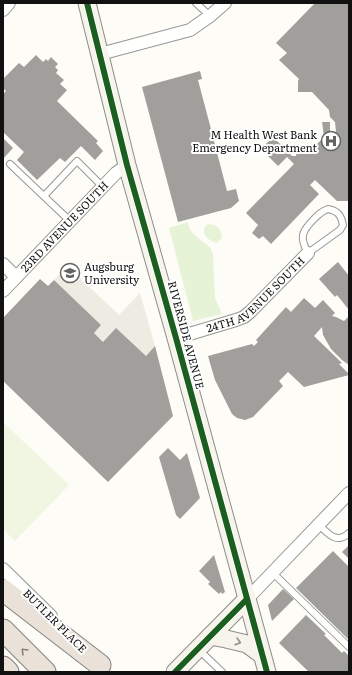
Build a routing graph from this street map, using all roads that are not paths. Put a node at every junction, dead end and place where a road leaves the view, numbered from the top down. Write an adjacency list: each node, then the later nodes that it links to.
1 (9, 3): 5 (street)
2 (87, 3): 7 (street, RIVERSIDE AVENUE)
3 (196, 3): 6 (lane)
4 (225, 3): 6 (street)
5 (3, 10)
6 (210, 16): 7 (street)
7 (100, 54): 9 (street, RIVERSIDE AVENUE)
8 (10, 164): 11 (lane)
9 (128, 165): 10 (street, 23RD AVENUE SOUTH); 17 (street, RIVERSIDE AVENUE)
10 (103, 187): 11 (lane); 12 (street, 23RD AVENUE SOUTH)
11 (44, 196): 12 (lane)
12 (70, 221): 15 (street, 23RD AVENUE SOUTH)
13 (308, 253): 13 (lane); 17 (street, 24TH AVENUE SOUTH)
14 (3, 264): 15 (street)
15 (16, 277): 16 (street, 23RD AVENUE SOUTH)
16 (3, 291)
17 (176, 338): 24 (street, RIVERSIDE AVENUE)
18 (349, 493): 19 (street)
19 (318, 524): 20 (lane); 22 (street)
20 (349, 533)
21 (3, 569): 31 (street, BUTLER PLACE)
22 (272, 572): 24 (street); 27 (lane)
23 (3, 590): 31 (highway)
24 (247, 599): 26 (street); 29 (street, RIVERSIDE AVENUE)
25 (3, 630): 34 (highway, one-way to 25)
26 (210, 636): 28 (street); 29 (street, one-way to 29)
27 (349, 647)
28 (198, 649): 32 (street); 35 (lane)
29 (262, 655): 36 (street, RIVERSIDE AVENUE)
30 (3, 667): 33 (highway)
31 (104, 669)
32 (178, 671)
33 (8, 672)
34 (45, 672)
35 (222, 672)
36 (267, 672)

